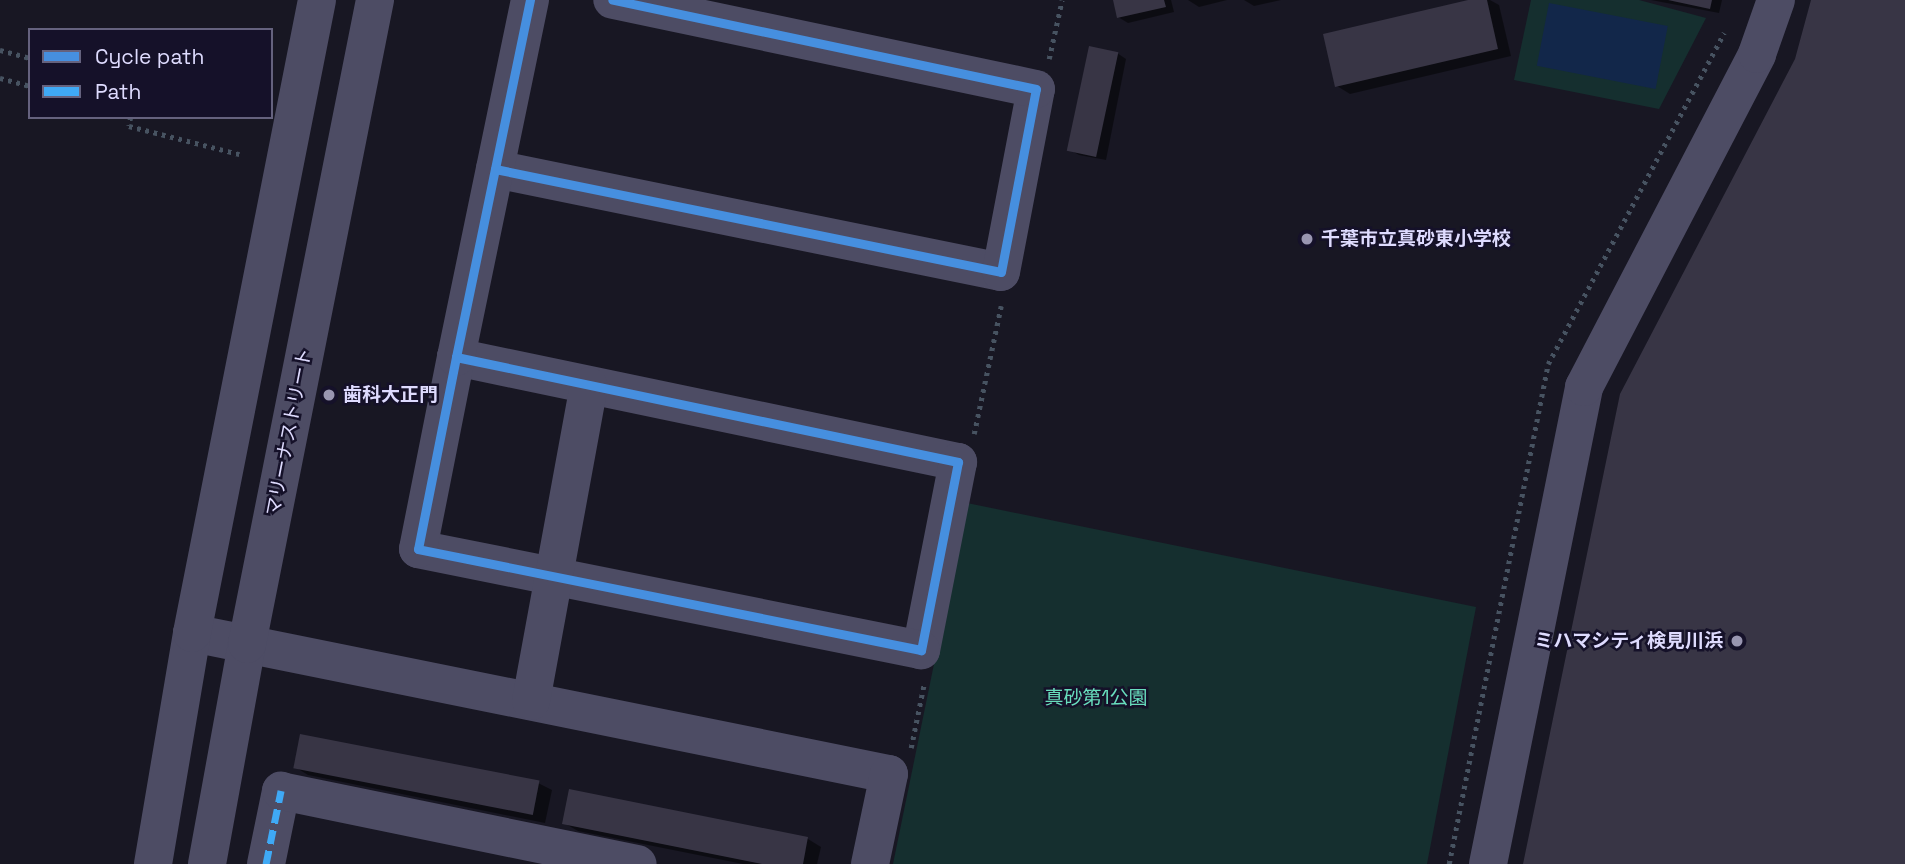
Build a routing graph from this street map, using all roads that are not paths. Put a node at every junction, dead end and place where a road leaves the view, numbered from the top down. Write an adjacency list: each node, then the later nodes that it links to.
1 (317, 0): 10 (street)
2 (375, 0): 11 (street, マリーナストリート)
3 (530, 0): 6 (street)
4 (612, 0): 6 (street)
5 (1776, 0): 18 (street)
6 (495, 169): 7 (street)
7 (456, 357): 8 (street); 9 (street)
8 (589, 386): 9 (street); 9 (street)
9 (552, 575): 12 (street)
10 (192, 633): 11 (street); 13 (street)
11 (247, 644): 12 (street); 14 (street, マリーナストリート)
12 (531, 701): 17 (street)
13 (153, 864)
14 (207, 864)
15 (266, 864): 16 (street)
16 (638, 864)
17 (870, 864)
18 (1488, 864)

